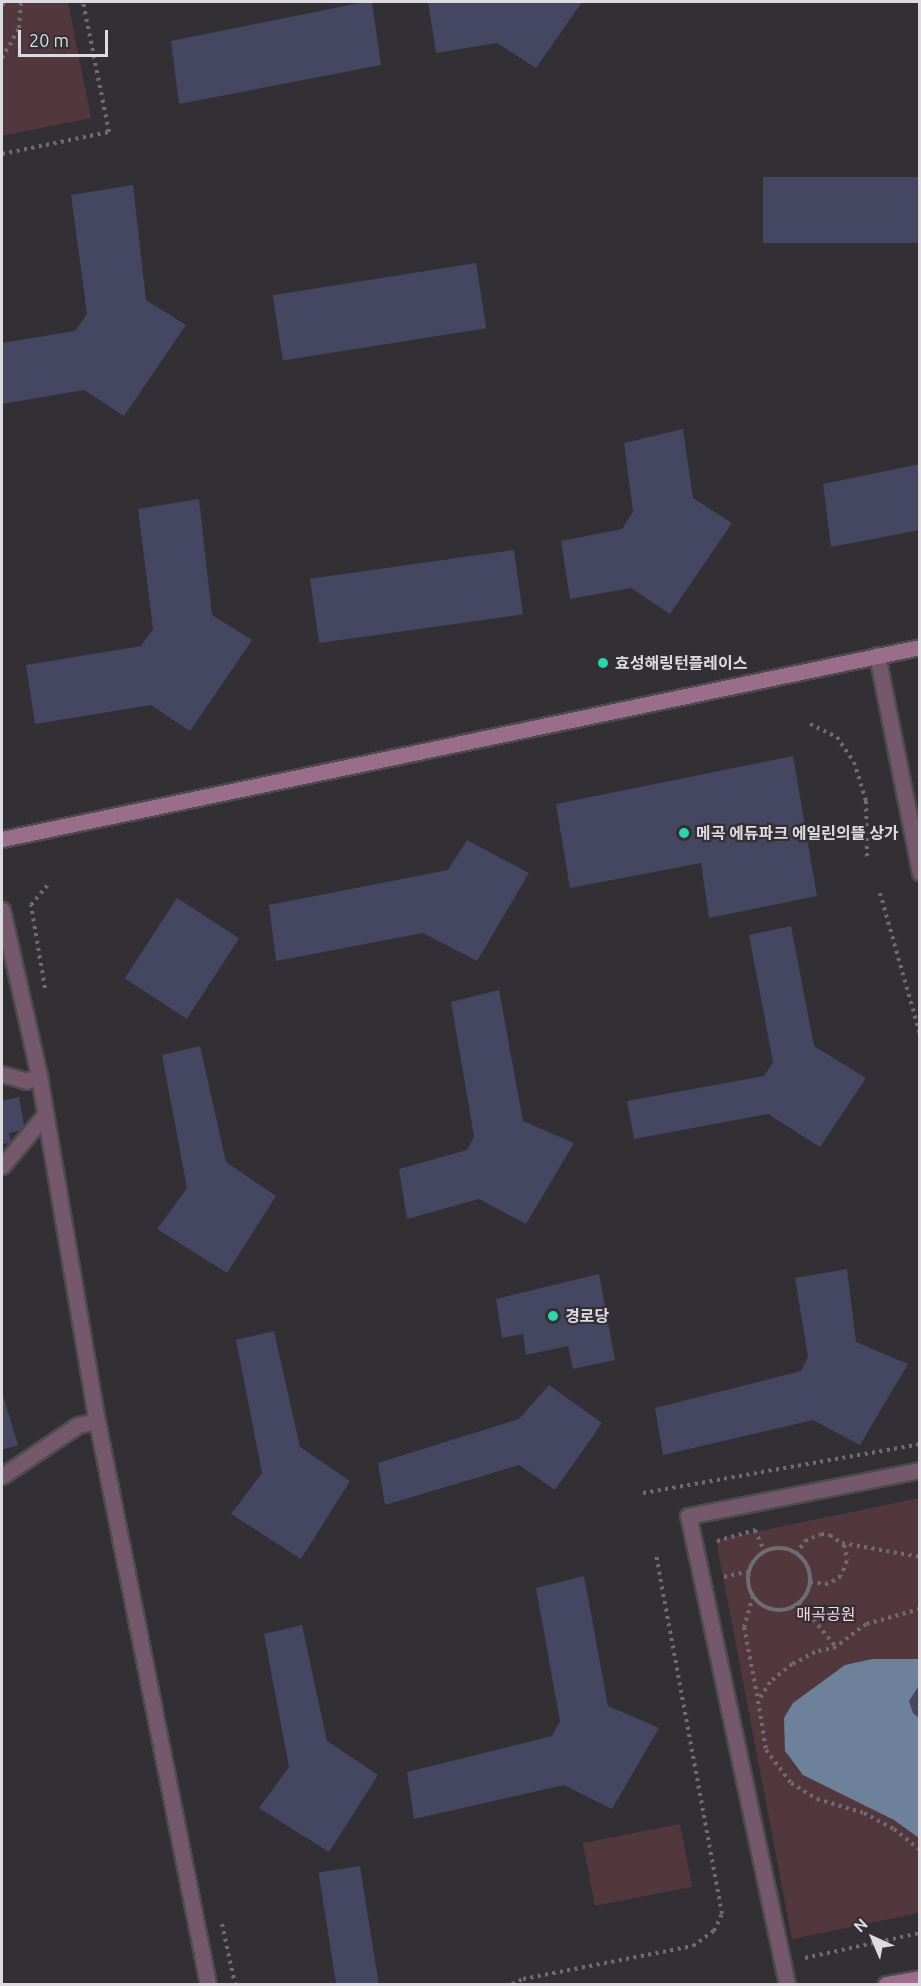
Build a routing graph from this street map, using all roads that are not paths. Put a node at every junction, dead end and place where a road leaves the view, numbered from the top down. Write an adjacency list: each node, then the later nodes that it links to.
1 (920, 646): 2 (street)
2 (877, 655): 3 (street); 4 (street)
3 (2, 839)
4 (920, 873)
5 (2, 910): 7 (street)
6 (2, 1074): 7 (street)
7 (39, 1076): 8 (street)
8 (44, 1116): 9 (street); 10 (street)
9 (2, 1166)
10 (97, 1421): 12 (street); 14 (street)
11 (920, 1470): 15 (street)
12 (2, 1476)
13 (920, 1978): 16 (street)
14 (208, 1984)
15 (787, 1984)
16 (886, 1984)

